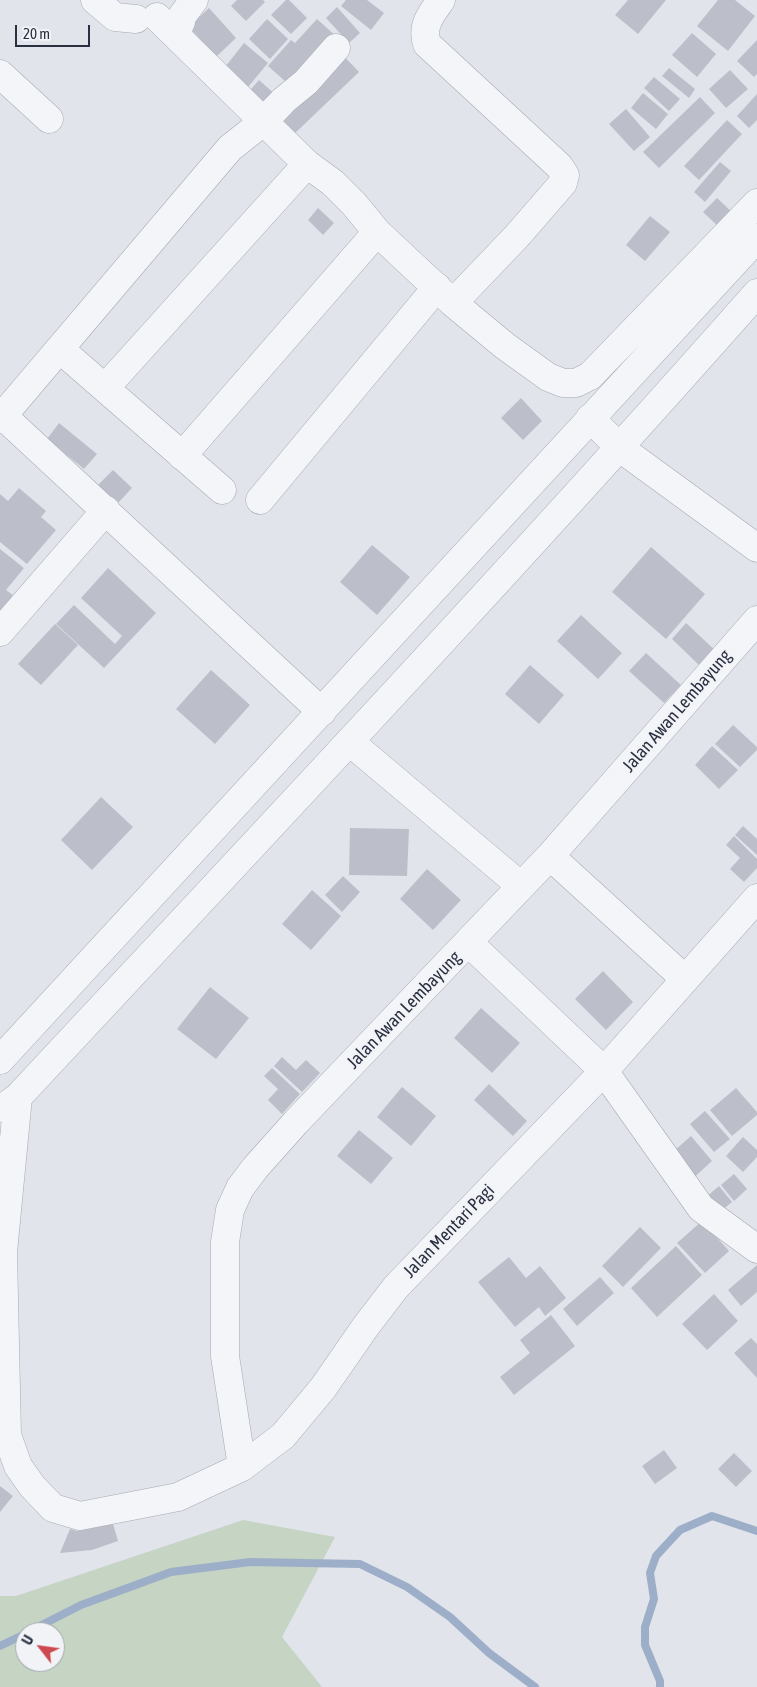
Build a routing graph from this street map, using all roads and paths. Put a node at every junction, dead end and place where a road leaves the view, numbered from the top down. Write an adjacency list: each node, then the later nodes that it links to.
1 (95, 0): 4 (street)
2 (194, 0): 4 (street)
3 (442, 0): 14 (street)
4 (156, 23): 8 (street)
5 (336, 48): 8 (street)
6 (0, 74): 7 (street)
7 (50, 119)
8 (263, 122): 9 (street); 17 (street)
9 (307, 164): 11 (street); 16 (street)
10 (757, 203): 14 (street)
11 (377, 232): 14 (street); 20 (street)
12 (757, 238): 18 (street)
13 (757, 293): 19 (street)
14 (445, 295): 22 (street)
15 (69, 357): 16 (street)
16 (105, 388): 20 (street)
17 (1, 417): 23 (street)
18 (590, 418): 19 (street); 27 (street)
19 (620, 448): 24 (street); 28 (street)
20 (182, 456): 21 (street)
21 (222, 490)
22 (260, 500)
23 (106, 510): 26 (street); 27 (street)
24 (757, 548)
25 (757, 620): 29 (street, Jalan Awan Lembayung)
26 (0, 632)
27 (321, 712): 28 (street); 34 (street)
28 (349, 743): 30 (street); 36 (street)
29 (550, 856): 30 (street, Jalan Awan Lembayung); 33 (street)
30 (521, 886): 32 (street, Jalan Awan Lembayung)
31 (757, 898): 33 (street, Jalan Mentari Pagi)
32 (469, 943): 35 (street); 38 (street, Jalan Awan Lembayung)
33 (685, 979): 35 (street, Jalan Mentari Pagi)
34 (0, 1060)
35 (604, 1071): 37 (street); 38 (street, Jalan Mentari Pagi)
36 (9, 1103): 38 (street, Jalan Mentari Pagi)
37 (757, 1249)
38 (242, 1467)

